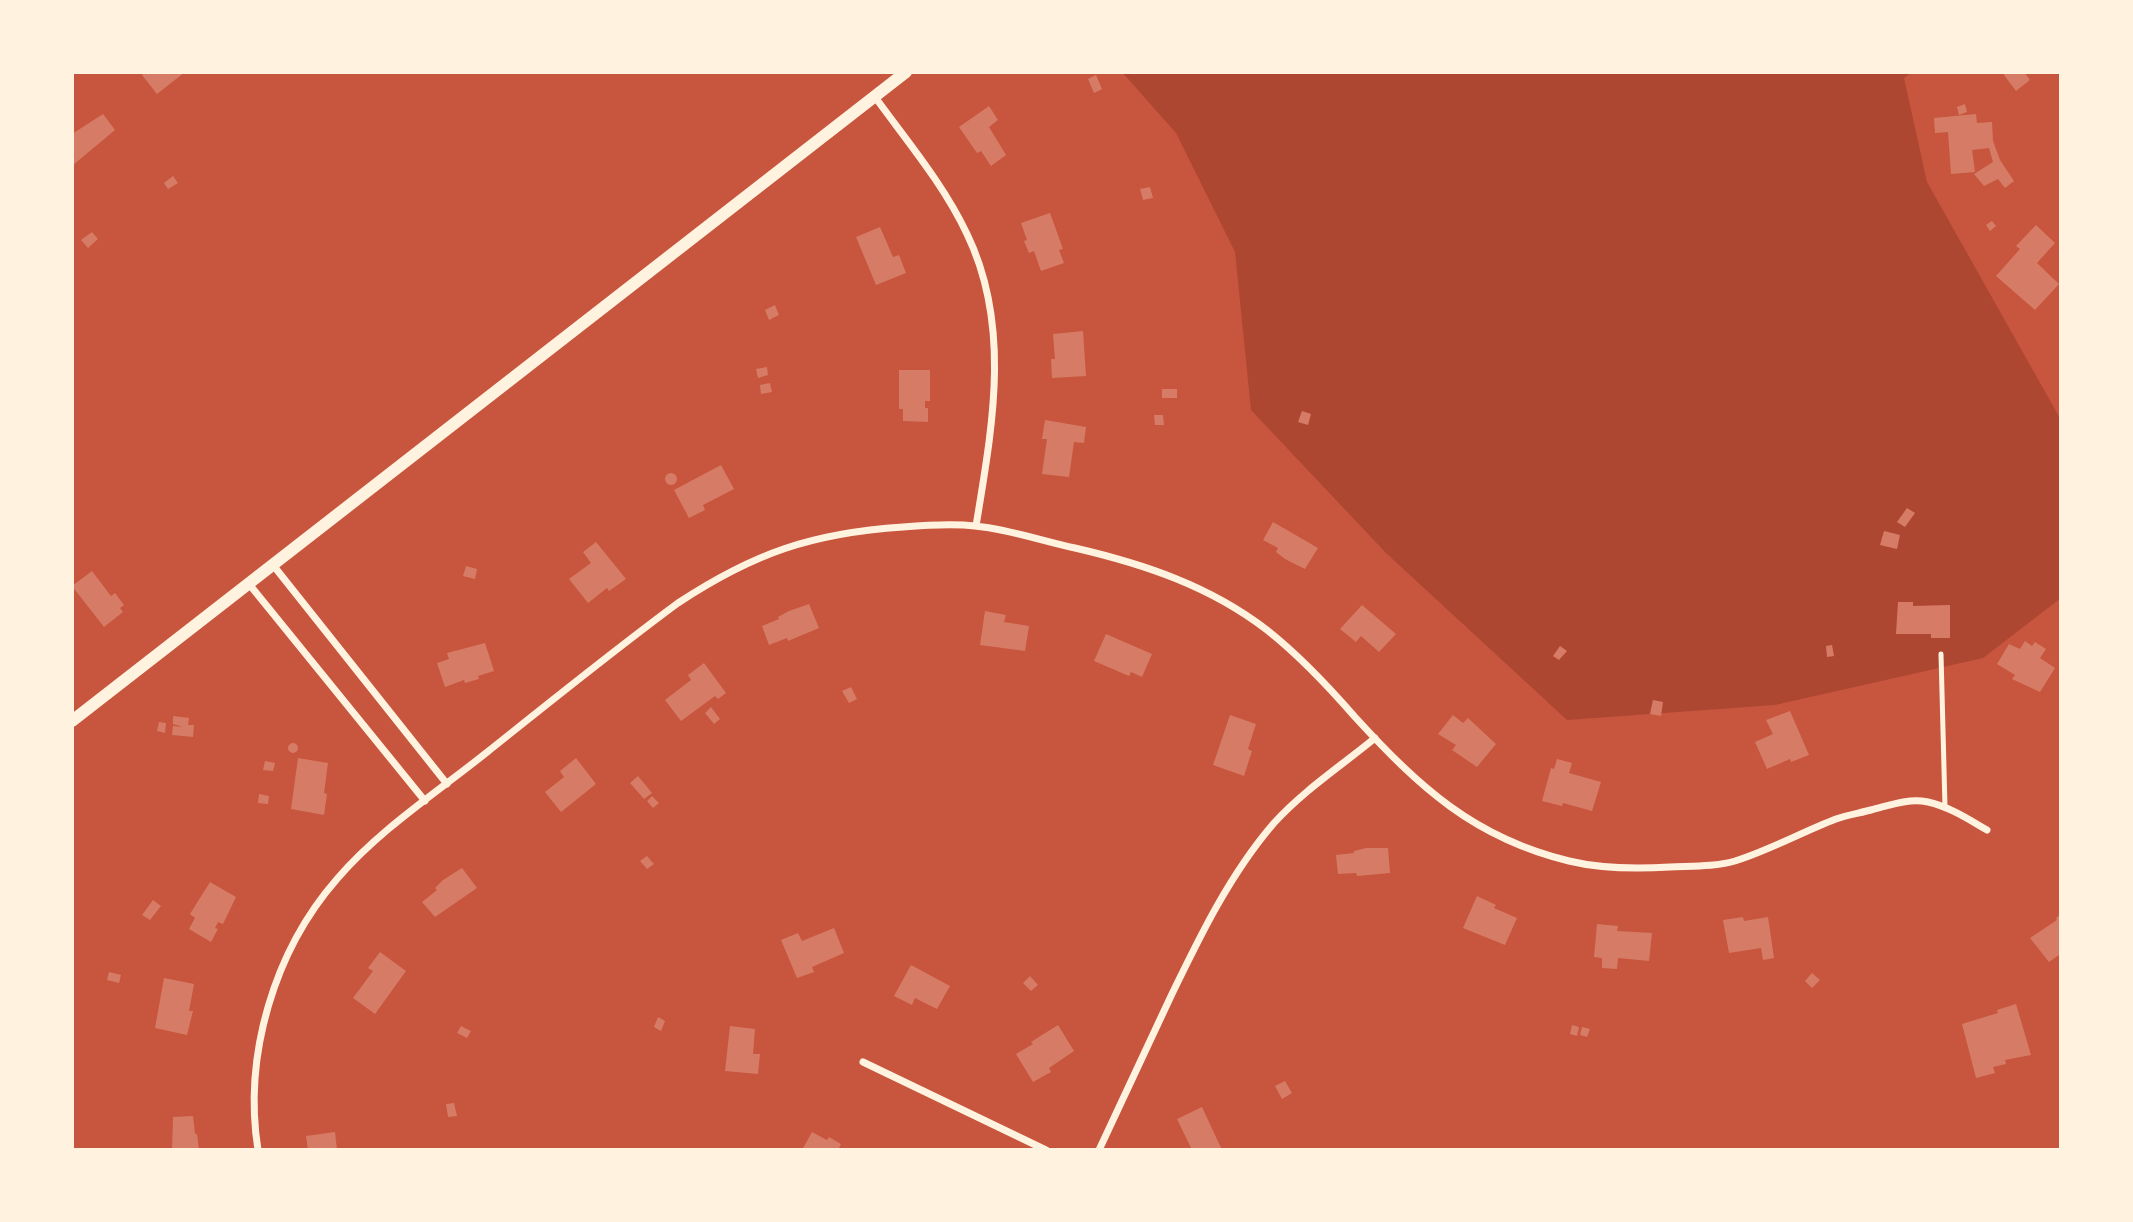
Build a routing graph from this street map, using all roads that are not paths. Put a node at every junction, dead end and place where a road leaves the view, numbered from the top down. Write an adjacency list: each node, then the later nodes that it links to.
1 (906, 72): 2 (street)
2 (875, 97): 3 (street); 4 (street)
3 (976, 526): 8 (street); 9 (street)
4 (273, 565): 5 (street); 9 (street)
5 (248, 584): 7 (street); 10 (street)
6 (1941, 654): 11 (lane)
7 (73, 717)
8 (1375, 738): 11 (street); 16 (street)
9 (447, 784): 10 (street)
10 (425, 801): 14 (street)
11 (1945, 807): 12 (street)
12 (1987, 830)
13 (863, 1062): 15 (street)
14 (258, 1150)
15 (1046, 1150)
16 (1099, 1150)

